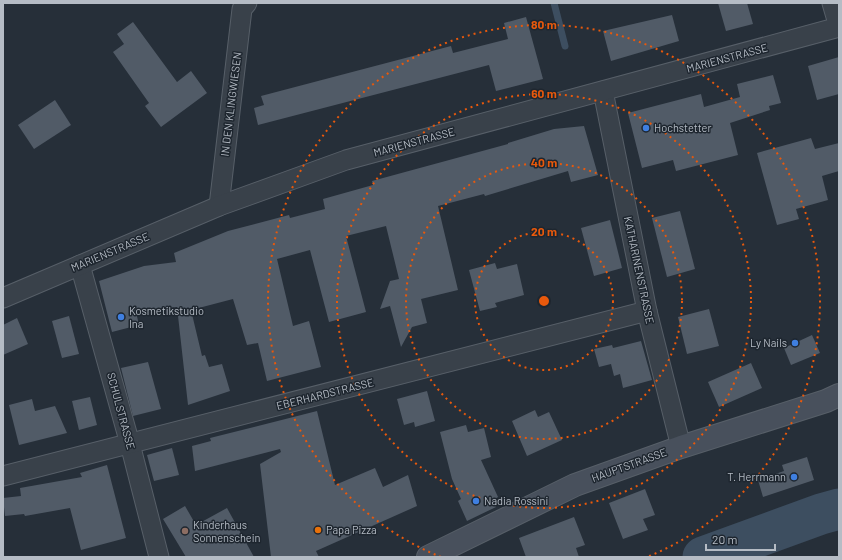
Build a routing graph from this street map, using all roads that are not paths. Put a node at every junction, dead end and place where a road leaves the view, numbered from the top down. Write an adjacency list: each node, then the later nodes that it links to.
1 (247, 3): 5 (street, IN DEN KLINGWIESEN)
2 (832, 3): 3 (street)
3 (839, 27): 4 (street, MARIENSTRASSE)
4 (603, 92): 5 (street, MARIENSTRASSE); 8 (street, KATHARINENSTRASSE)
5 (219, 206): 6 (street, MARIENSTRASSE)
6 (80, 265): 7 (street, MARIENSTRASSE); 10 (street, SCHULSTRASSE)
7 (3, 298)
8 (647, 311): 10 (street, EBERHARDSTRASSE); 11 (street, KATHARINENSTRASSE)
9 (839, 395): 11 (main road, HAUPTSTRASSE)
10 (130, 444): 12 (street, EBERHARDSTRASSE); 13 (street, SCHULSTRASSE)
11 (680, 447): 14 (main road, HAUPTSTRASSE)
12 (3, 476)
13 (159, 557)
14 (428, 557)

